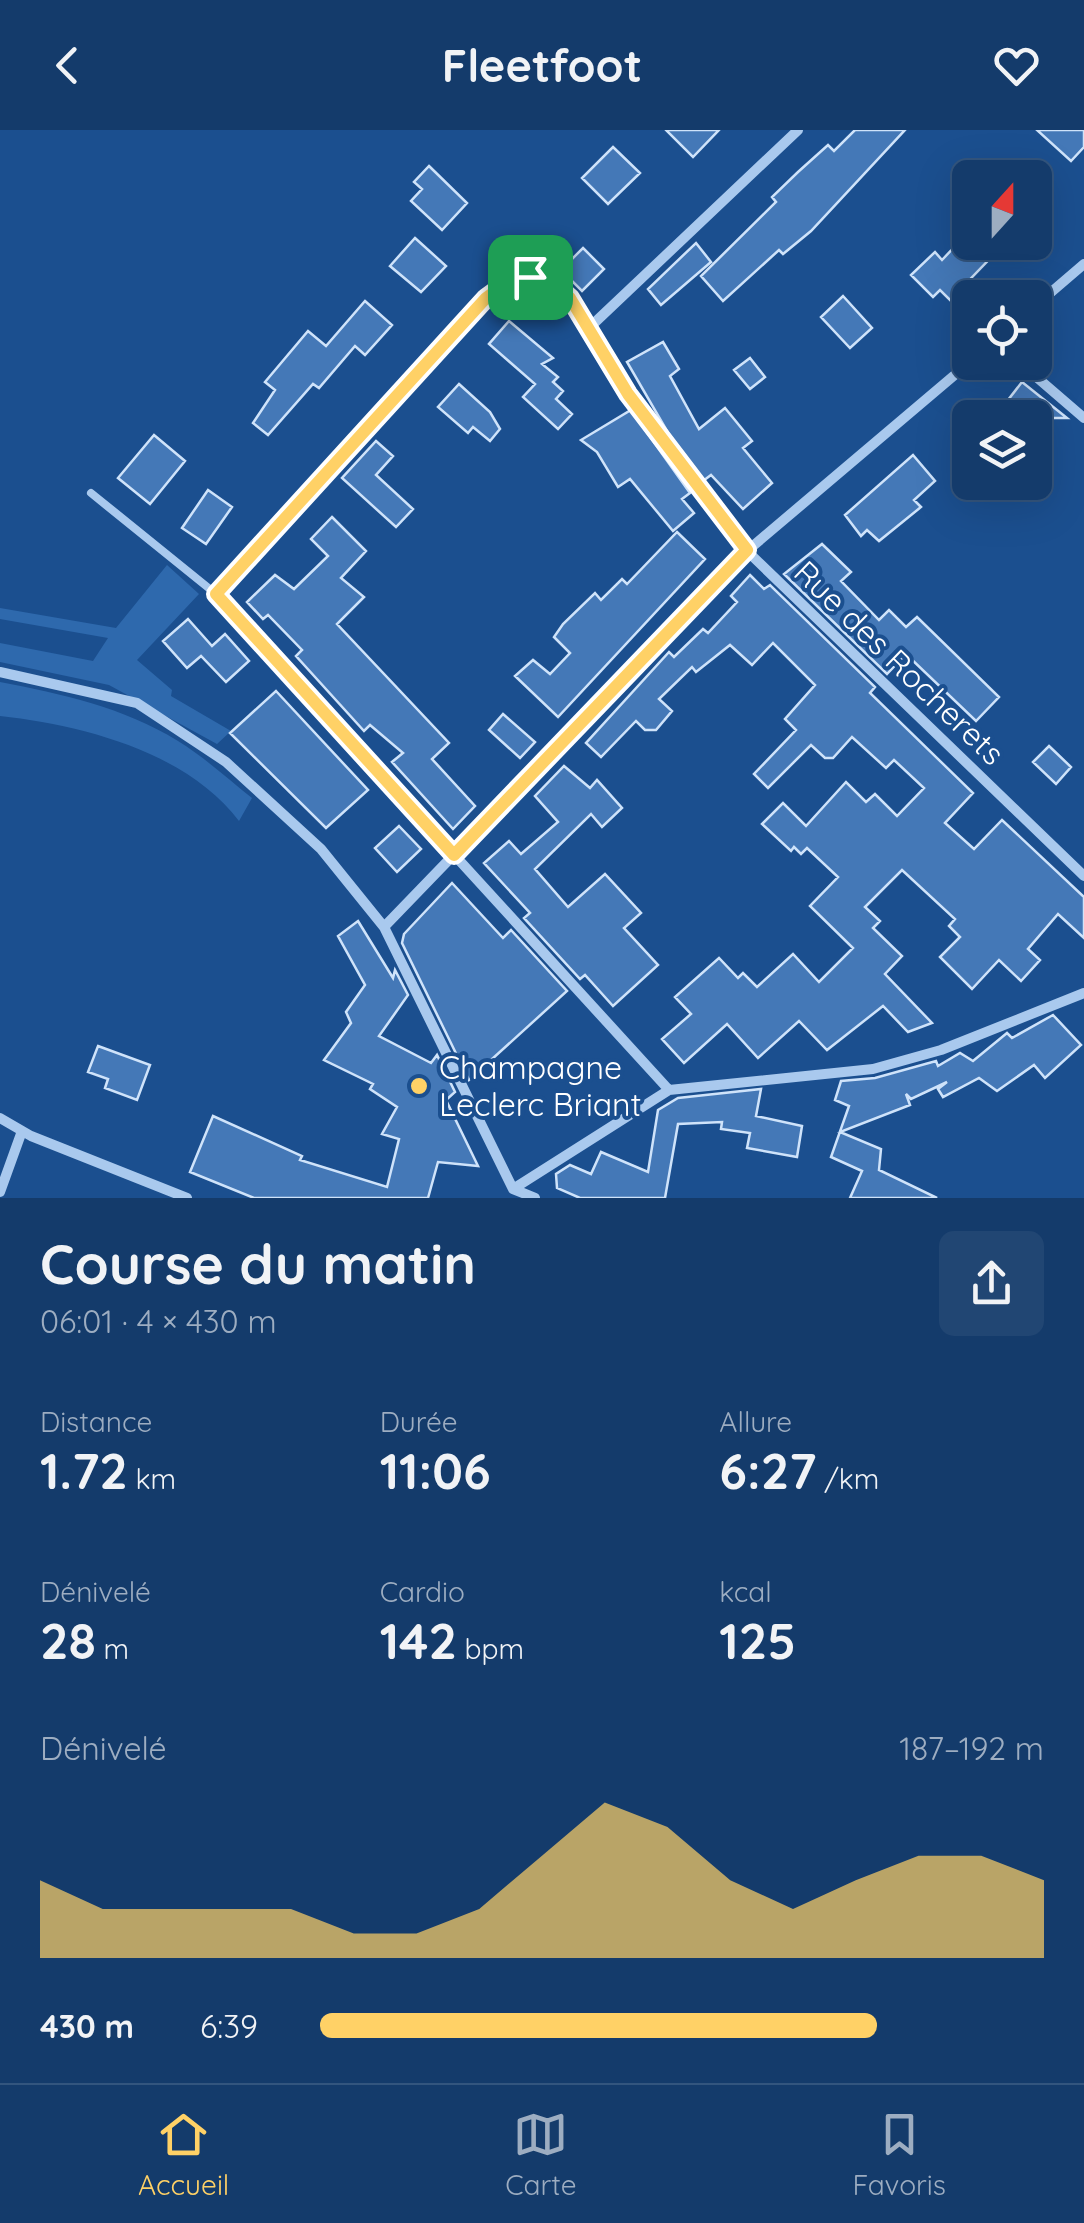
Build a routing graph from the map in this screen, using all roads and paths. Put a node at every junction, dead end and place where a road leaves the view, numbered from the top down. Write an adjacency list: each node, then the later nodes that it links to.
1 (798, 130): 4 (street)
2 (1084, 264): 3 (street)
3 (1052, 291)
4 (590, 327): 9 (street, Rue des Rocherets); 10 (street, Rue des Rocherets)
5 (952, 377): 9 (street)
6 (1041, 380): 7 (street)
7 (1084, 418)
8 (91, 493): 10 (lane)
9 (747, 550): 12 (street); 13 (street, Rue des Rocherets)
10 (216, 594): 12 (street)
11 (0, 672): 14 (street)
12 (454, 855): 14 (street); 16 (street)
13 (1084, 876)
14 (384, 927): 20 (street)
15 (1084, 993): 16 (street)
16 (668, 1090): 20 (street)
17 (0, 1118): 18 (street)
18 (22, 1131): 19 (street); 21 (street)
19 (0, 1192)
20 (511, 1193): 22 (street)
21 (187, 1198)
22 (535, 1198)

